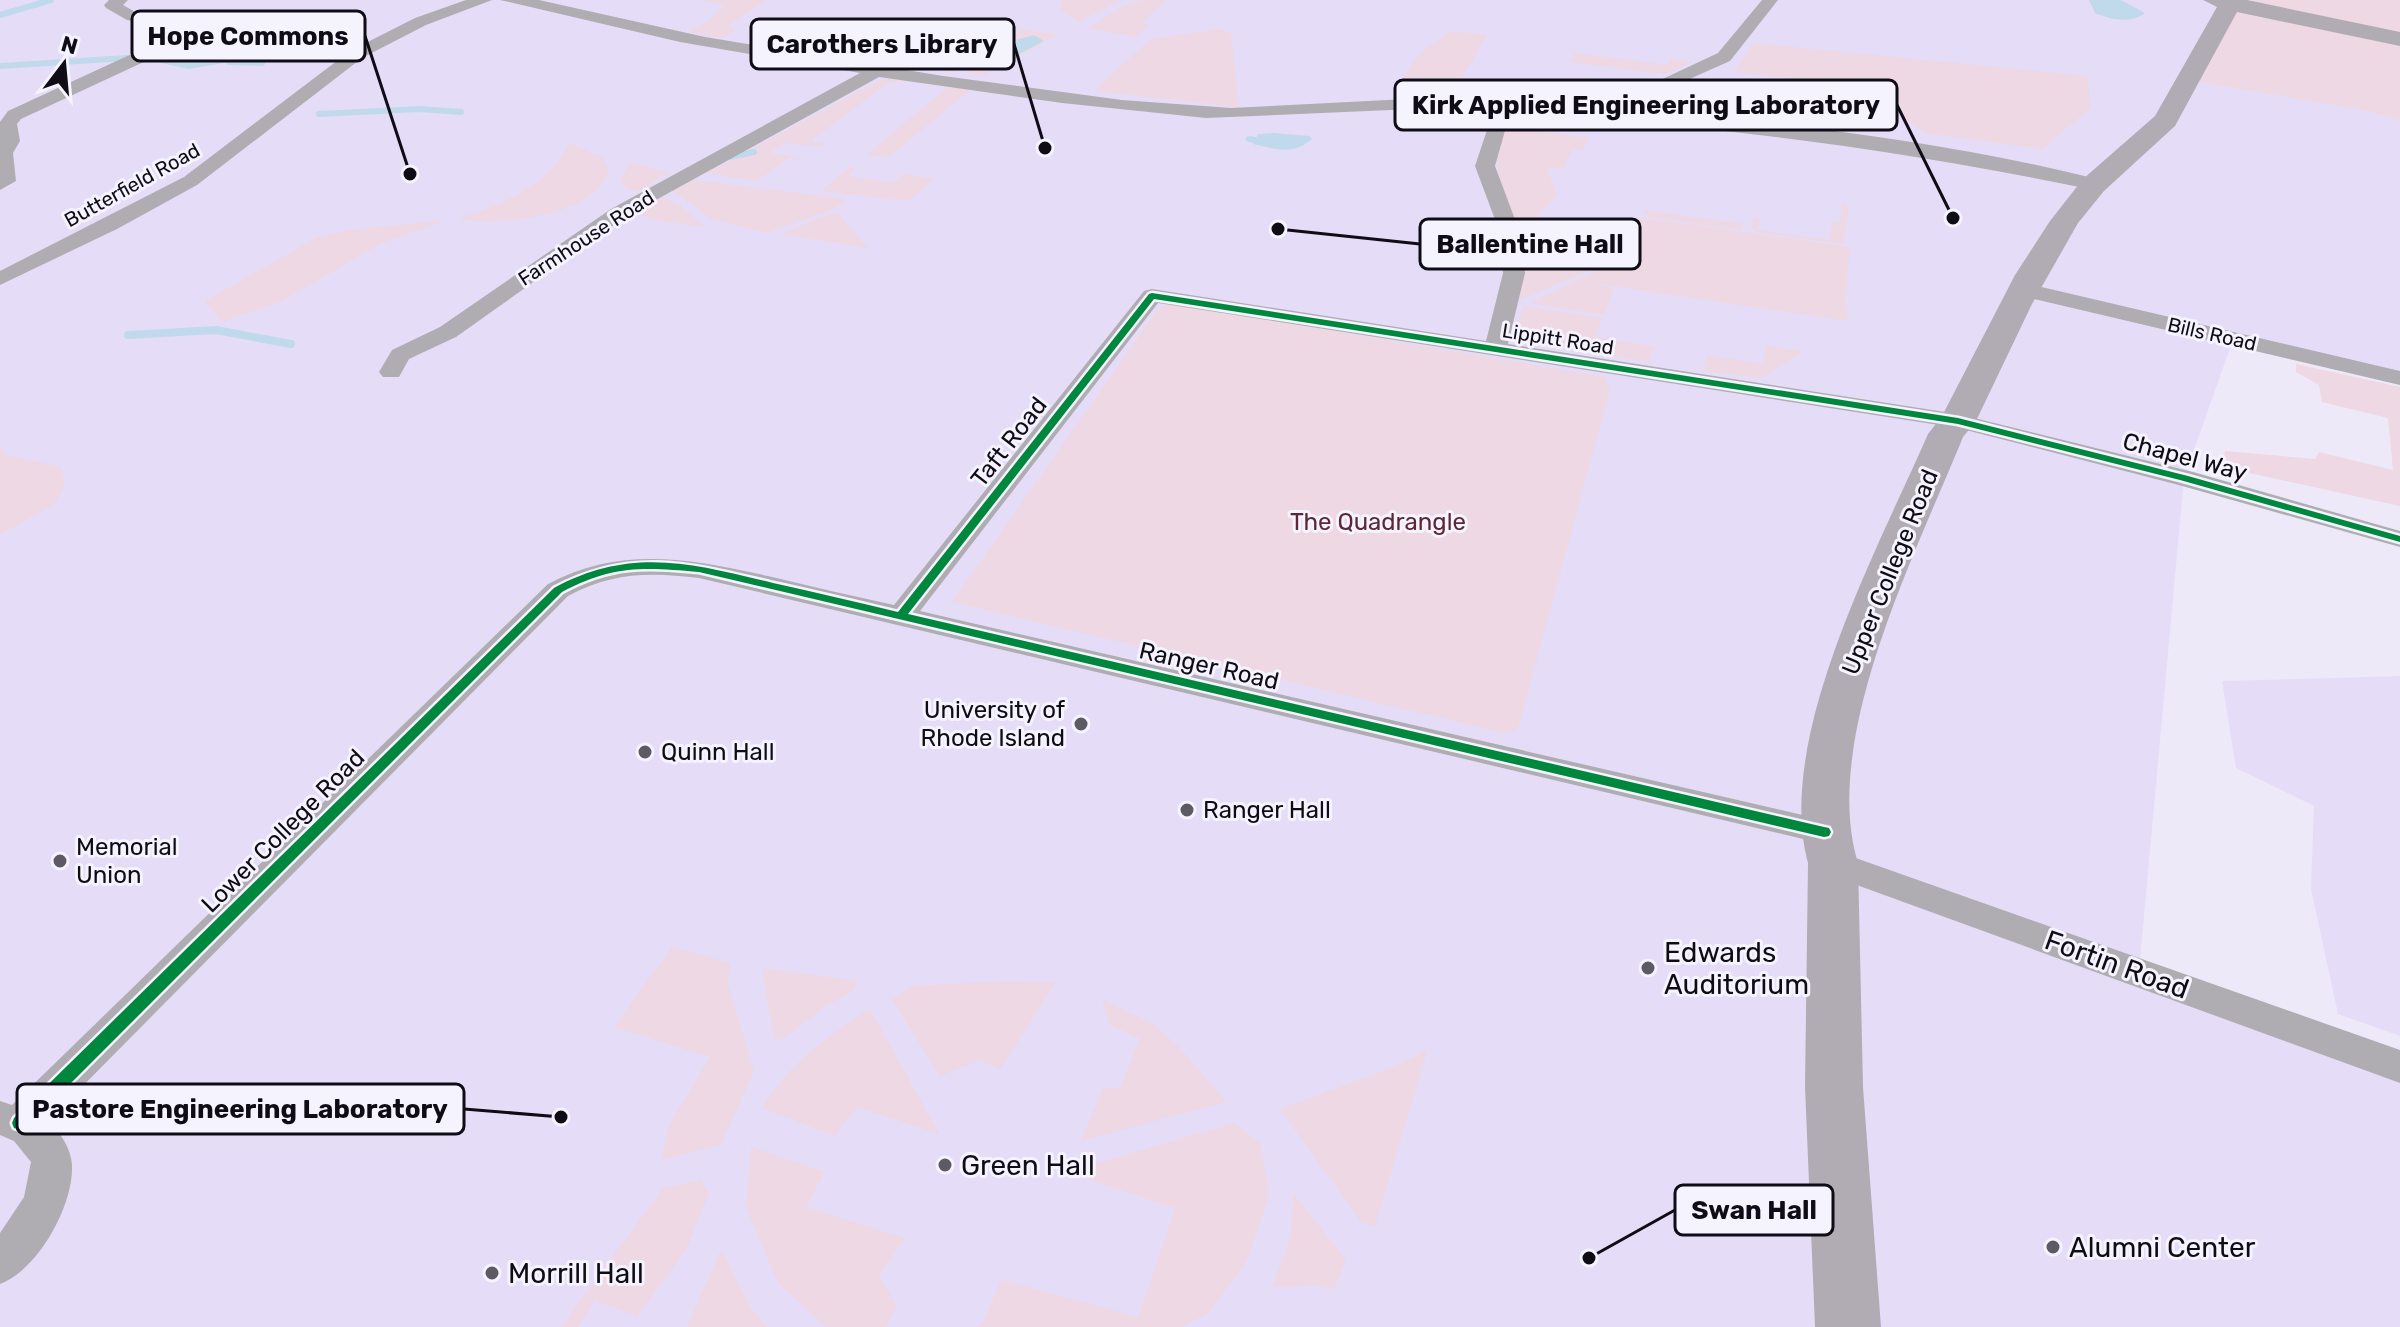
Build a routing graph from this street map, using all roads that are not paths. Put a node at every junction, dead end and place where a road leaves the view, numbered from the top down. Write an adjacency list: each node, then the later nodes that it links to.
1 (120, 0): 10 (street)
2 (484, 0): 12 (street, Butterfield Road)
3 (508, 0): 7 (street)
4 (1770, 0): 9 (street)
5 (2222, 2): 6 (street); 11 (street, Upper College Road)
6 (2400, 39)
7 (877, 71): 8 (street); 16 (street, Farmhouse Road)
8 (1503, 107): 9 (street); 15 (street)
9 (1610, 114): 11 (street)
10 (0, 184)
11 (2094, 184): 13 (street, Upper College Road)
12 (0, 279)
13 (2025, 290): 17 (street, Bills Road); 18 (street, Upper College Road)
14 (1152, 296): 15 (street, Lippitt Road); 21 (street, Taft Road)
15 (1495, 349): 18 (street, Lippitt Road)
16 (391, 372)
17 (2400, 378)
18 (1958, 421): 19 (street, Chapel Way); 22 (street, Upper College Road)
19 (2400, 539)
20 (582, 576): 21 (street, Ranger Road); 24 (street, Lower College Road)
21 (901, 616): 22 (street, Ranger Road)
22 (1829, 847): 23 (street, Fortin Road); 26 (street, Upper College Road)
23 (2400, 1067)
24 (10, 1120): 25 (street, Lower College Road)
25 (0, 1264)
26 (1848, 1327)

